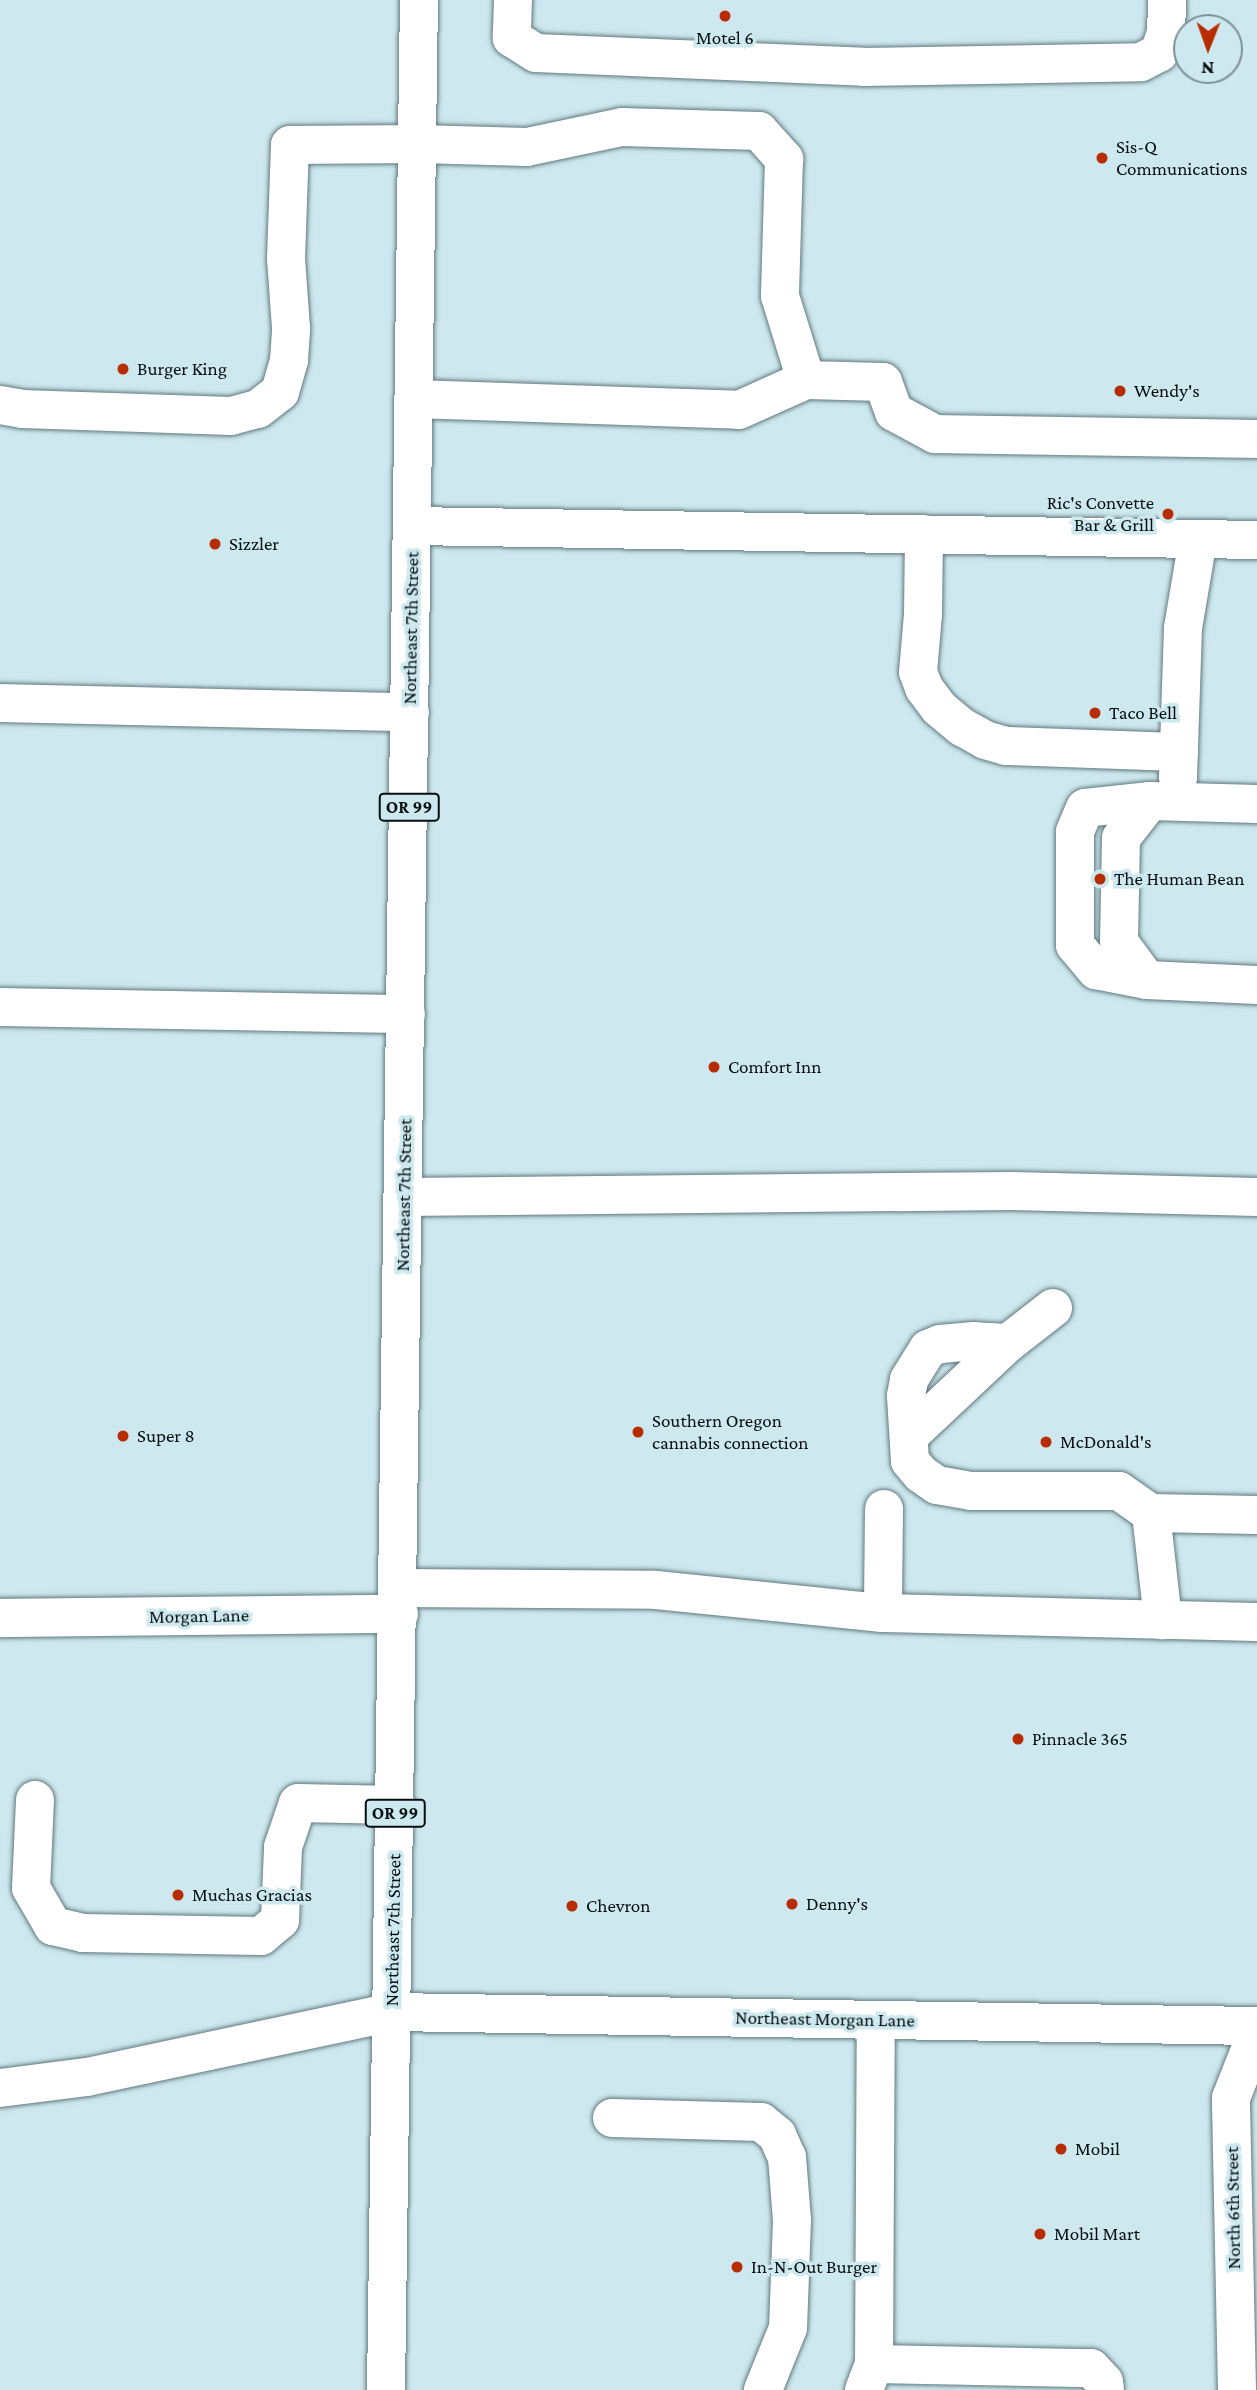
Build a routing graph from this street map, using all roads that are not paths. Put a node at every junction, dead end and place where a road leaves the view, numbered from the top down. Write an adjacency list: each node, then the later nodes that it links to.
1 (419, 0): 4 (main road, Northeast 7th Street / OR 99)
2 (513, 0): 3 (main road)
3 (1167, 0)
4 (418, 144): 5 (main road); 6 (main road, Northeast 7th Street / OR 99); 7 (main road)
5 (806, 380): 6 (main road); 8 (main road)
6 (414, 399): 9 (main road, Northeast 7th Street / OR 99)
7 (0, 404)
8 (1257, 439)
9 (412, 526): 10 (main road); 14 (main road, Northeast 7th Street / OR 99)
10 (924, 534): 11 (main road); 15 (main road)
11 (1198, 539): 12 (main road); 15 (main road)
12 (1257, 540)
13 (0, 703): 14 (main road)
14 (410, 712): 20 (main road, Northeast 7th Street / OR 99)
15 (1179, 752): 16 (main road)
16 (1164, 801): 17 (main road); 18 (main road)
17 (1257, 804)
18 (1257, 985)
19 (0, 1006): 20 (main road)
20 (406, 1014): 21 (main road, Northeast 7th Street / OR 99)
21 (404, 1197): 22 (main road); 29 (main road, Northeast 7th Street / OR 99)
22 (1257, 1197)
23 (1053, 1308): 24 (main road)
24 (1008, 1343): 25 (main road); 25 (main road)
25 (910, 1435): 27 (main road)
26 (884, 1509): 30 (main road)
27 (1151, 1513): 28 (main road); 32 (main road)
28 (1257, 1515)
29 (399, 1601): 30 (main road, Morgan Lane); 31 (main road, Morgan Lane); 35 (main road, Northeast 7th Street / OR 99)
30 (883, 1613): 32 (main road, Morgan Lane)
31 (0, 1618)
32 (1163, 1620): 33 (main road, Morgan Lane)
33 (1257, 1622)
34 (35, 1800): 35 (main road)
35 (396, 1805): 36 (main road, Northeast 7th Street / OR 99)
36 (392, 2012): 37 (main road, Northeast Morgan Lane); 40 (main road, Northeast Morgan Lane); 43 (main road, Northeast 7th Street / OR 99)
37 (876, 2021): 38 (main road, Northeast Morgan Lane); 42 (main road)
38 (1257, 2026)
39 (1257, 2032): 46 (main road, North 6th Street)
40 (0, 2088)
41 (612, 2118): 44 (main road)
42 (869, 2377): 45 (main road)
43 (386, 2390)
44 (763, 2390)
45 (1105, 2390)
46 (1237, 2390)

